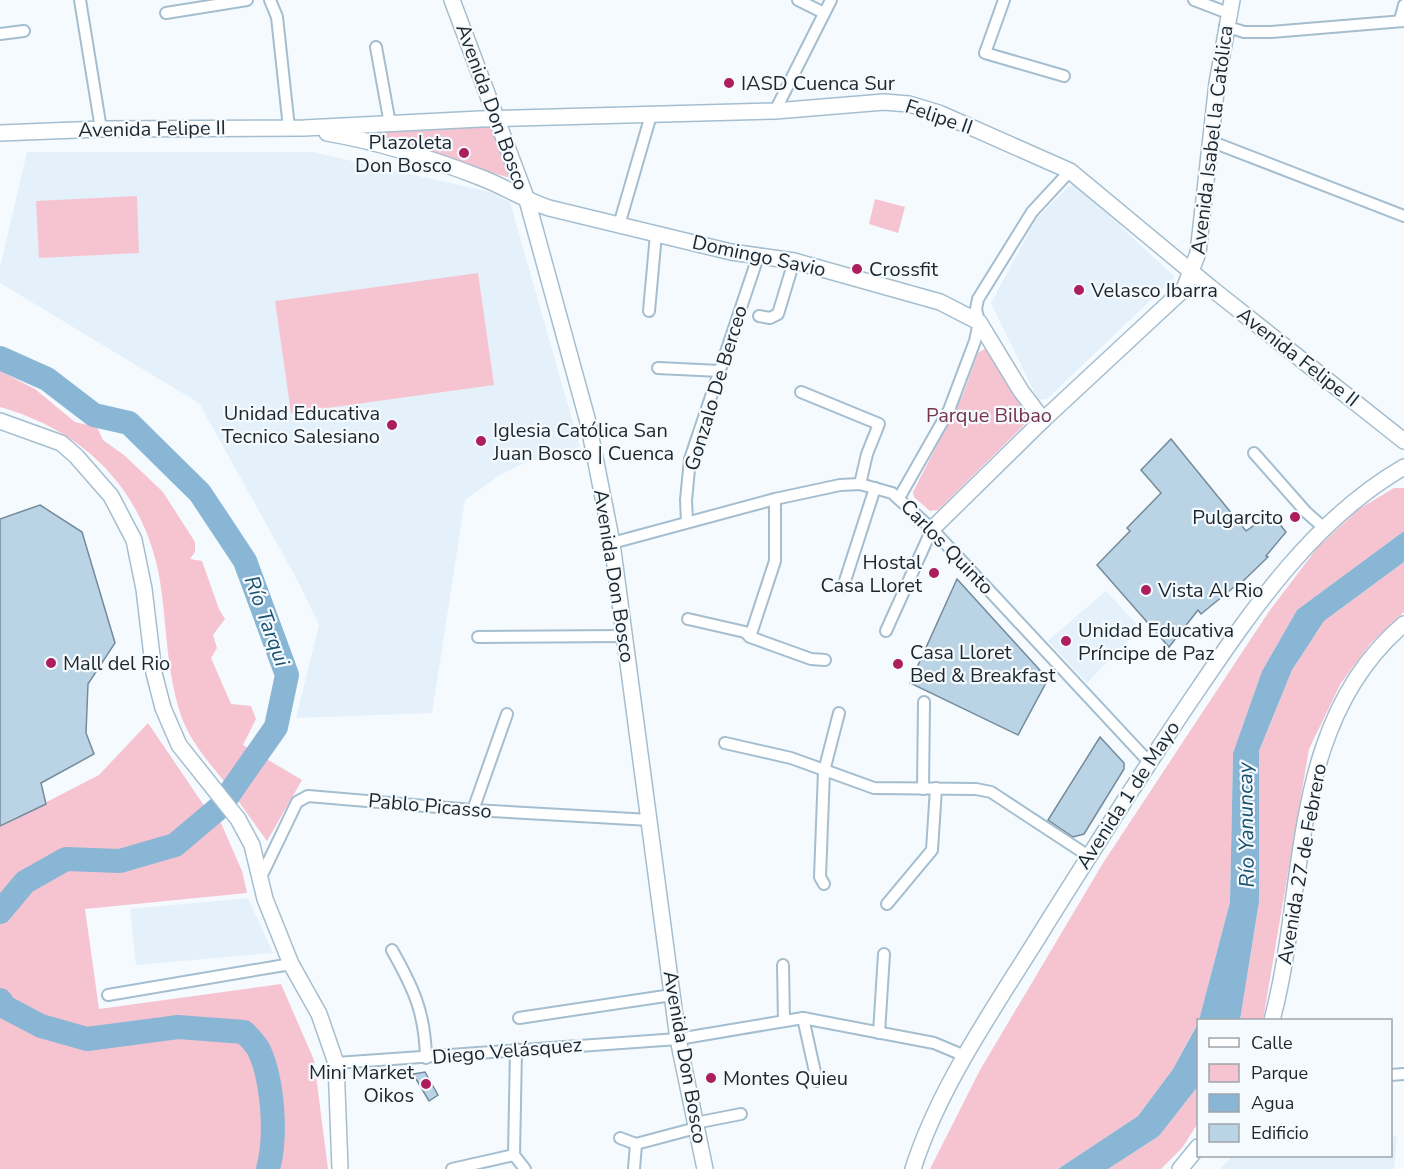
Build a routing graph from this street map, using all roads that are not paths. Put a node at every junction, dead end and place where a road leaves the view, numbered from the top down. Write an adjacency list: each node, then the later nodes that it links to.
1 (80, 0): 23 (street)
2 (248, 0): 10 (street)
3 (270, 0): 22 (street)
4 (452, 0): 20 (street, Avenida Don Bosco)
5 (798, 0): 11 (street)
6 (831, 0): 11 (street)
7 (1004, 0): 17 (street)
8 (1194, 0): 12 (street)
9 (1404, 5): 13 (street)
10 (166, 13)
11 (824, 13): 18 (street)
12 (1228, 13): 13 (street); 25 (street, Avenida Isabel la Católica)
13 (1402, 21)
14 (24, 31): 15 (street)
15 (0, 34)
16 (376, 47): 21 (street)
17 (1064, 76)
18 (776, 111): 19 (street, Felipe II); 26 (street, Felipe II)
19 (651, 115): 20 (street, Felipe II); 29 (street)
20 (496, 118): 21 (street, Avenida Felipe II); 27 (street, Avenida Don Bosco)
21 (390, 124): 22 (street, Avenida Felipe II)
22 (297, 128): 23 (street, Avenida Felipe II); 27 (street, Avenida Felipe II)
23 (101, 129): 24 (street, Avenida Felipe II)
24 (0, 133)
25 (1210, 141): 28 (street); 33 (street, Avenida Isabel la Católica)
26 (1070, 171): 33 (street, Felipe II); 36 (street)
27 (527, 200): 29 (street, Domingo Savio); 52 (street, Avenida Don Bosco)
28 (1404, 216)
29 (619, 225): 30 (street, Domingo Savio)
30 (656, 234): 31 (street, Domingo Savio); 34 (street)
31 (758, 257): 32 (street, Domingo Savio); 38 (street, Gonzalo De Berceo)
32 (794, 261): 35 (street); 36 (street, Domingo Savio)
33 (1193, 272): 40 (street, Avenida Isabel la Católica); 42 (street, Avenida Felipe II)
34 (649, 311)
35 (759, 316)
36 (979, 322): 40 (street); 47 (street)
37 (658, 368): 38 (street)
38 (720, 371): 49 (street, Gonzalo De Berceo)
39 (801, 392): 45 (street)
40 (1043, 420): 51 (street, Avenida Isabel la Católica)
41 (0, 421): 72 (street)
42 (1404, 441)
43 (1254, 453): 50 (street)
44 (1401, 470): 50 (street, Avenida 1 de Mayo)
45 (860, 484): 46 (street, Carlos Quinto); 48 (street, Carlos Quinto)
46 (875, 488): 47 (street, Carlos Quinto); 53 (street)
47 (899, 498): 51 (street, Carlos Quinto)
48 (775, 499): 49 (street, Carlos Quinto); 59 (street)
49 (687, 522): 52 (street, Carlos Quinto)
50 (1324, 528): 65 (street, Avenida 1 de Mayo)
51 (932, 529): 56 (street); 65 (street, Carlos Quinto)
52 (612, 543): 57 (street, Avenida Don Bosco)
53 (843, 586)
54 (688, 619): 59 (street)
55 (1404, 624): 83 (street, Avenida 27 de Febrero)
56 (886, 631)
57 (624, 636): 58 (street); 70 (street, Avenida Don Bosco)
58 (478, 637)
59 (750, 637): 60 (street)
60 (825, 660)
61 (924, 702): 68 (street)
62 (839, 712): 66 (street)
63 (507, 714): 69 (street)
64 (725, 743): 66 (street)
65 (1148, 760): 71 (street, Avenida 1 de Mayo)
66 (824, 771): 68 (street); 73 (street)
67 (936, 788): 68 (street); 71 (street); 74 (street)
68 (923, 789)
69 (473, 810): 70 (street, Pablo Picasso); 72 (street, Pablo Picasso)
70 (650, 820): 80 (street, Avenida Don Bosco)
71 (1087, 855): 88 (street, Avenida 1 de Mayo)
72 (260, 879): 77 (street)
73 (824, 884)
74 (887, 904)
75 (392, 950): 89 (street)
76 (884, 954): 85 (street)
77 (291, 964): 79 (street); 90 (street)
78 (783, 965): 84 (street)
79 (108, 995)
80 (672, 995): 81 (street); 86 (street, Avenida Don Bosco)
81 (519, 1018)
82 (803, 1018): 84 (street, Diego Velásquez); 85 (street); 91 (street)
83 (1272, 1019)
84 (784, 1021): 86 (street, Diego Velásquez)
85 (879, 1033): 88 (street)
86 (678, 1039): 87 (street, Diego Velásquez); 93 (street, Avenida Don Bosco)
87 (516, 1049): 89 (street, Diego Velásquez); 97 (street)
88 (965, 1056): 103 (street, Avenida 1 de Mayo)
89 (426, 1058): 90 (street, Diego Velásquez)
90 (336, 1063): 98 (street)
91 (817, 1081)
92 (741, 1114): 93 (street)
93 (696, 1126): 95 (street); 102 (street, Avenida Don Bosco)
94 (620, 1138): 95 (street)
95 (636, 1144): 101 (street)
96 (1197, 1148): 104 (street)
97 (514, 1155): 99 (street); 100 (street)
98 (340, 1169)
99 (452, 1169)
100 (525, 1169)
101 (634, 1169)
102 (705, 1169)
103 (913, 1169)
104 (1180, 1169)

